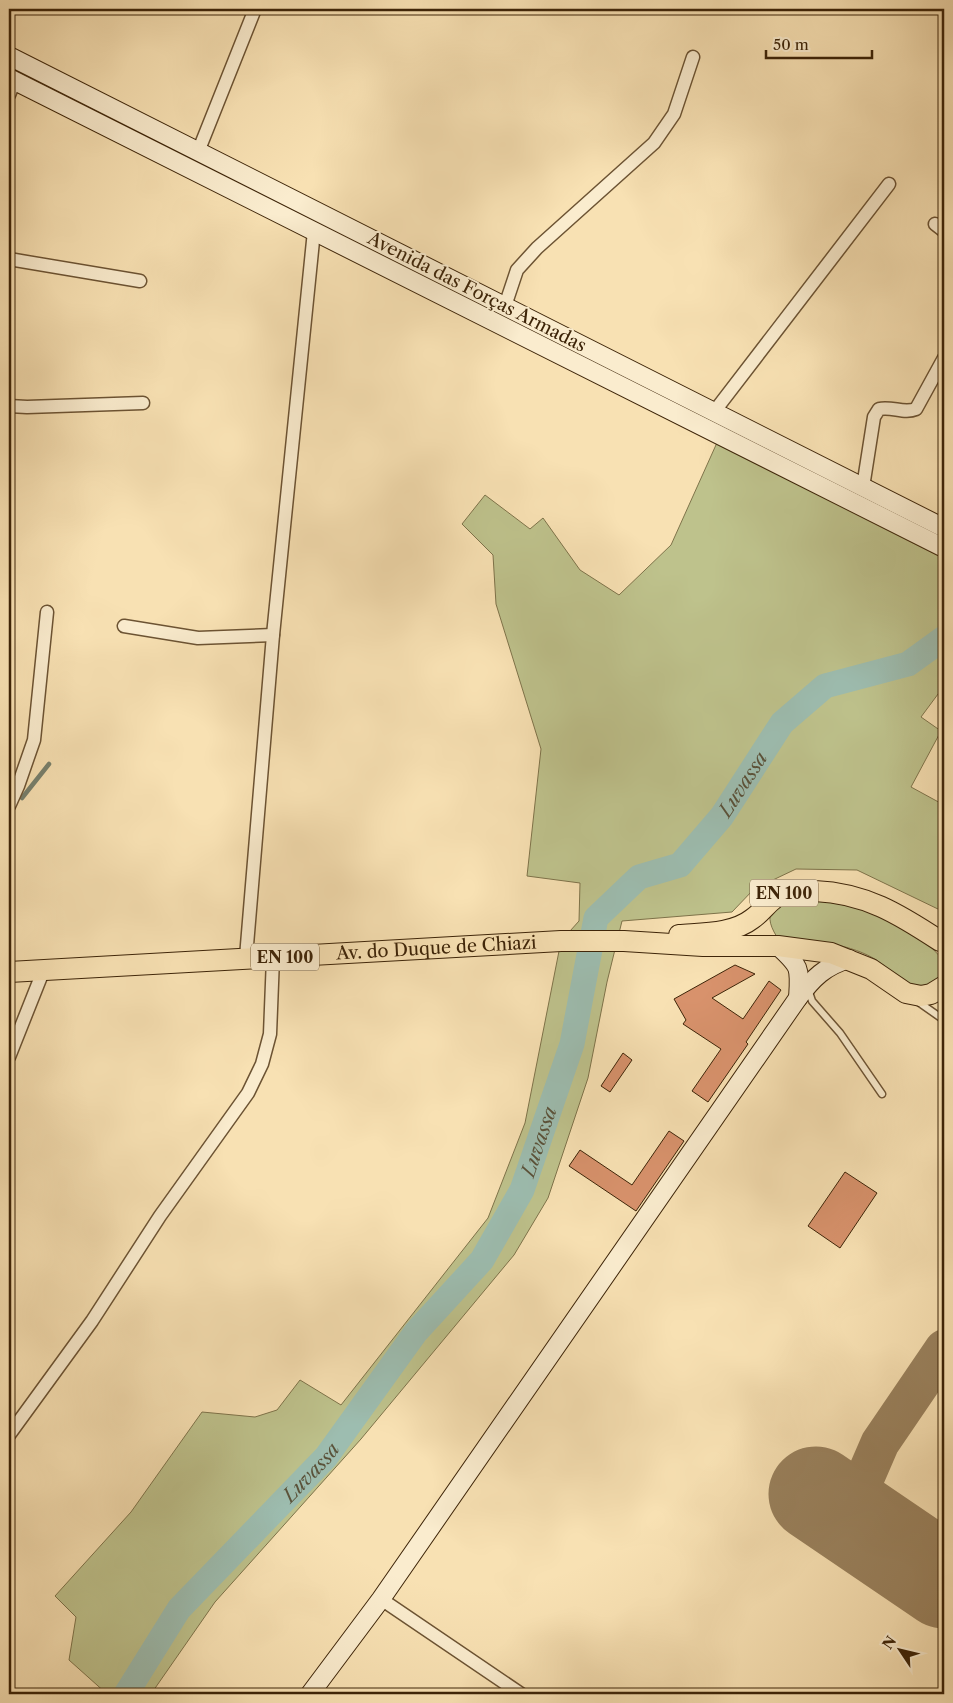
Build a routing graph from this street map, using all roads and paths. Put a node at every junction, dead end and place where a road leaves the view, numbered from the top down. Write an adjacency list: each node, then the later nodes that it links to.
1 (255, 9): 5 (street)
2 (9, 56): 5 (main road, Avenida das Forças Armadas)
3 (693, 57): 10 (street)
4 (11, 84): 7 (main road, Avenida das Forças Armadas)
5 (198, 152): 10 (main road, Avenida das Forças Armadas)
6 (889, 184): 14 (street)
7 (314, 231): 17 (main road, Avenida das Forças Armadas); 20 (street)
8 (9, 259): 9 (street)
9 (140, 281)
10 (505, 306): 14 (main road, Avenida das Forças Armadas)
11 (944, 358): 15 (street)
12 (143, 403): 13 (street)
13 (9, 406)
14 (714, 412): 15 (main road, Avenida das Forças Armadas)
15 (863, 487): 16 (main road, Avenida das Forças Armadas)
16 (944, 528)
17 (944, 548)
18 (47, 612): 21 (street)
19 (124, 626): 20 (street)
20 (273, 635): 26 (street)
21 (9, 806)
22 (773, 899): 23 (main road, Av. do Duque de Chiazi / EN 100); 24 (main road, Av. do Duque de Chiazi / EN 100); 25 (main road, EN 100)
23 (624, 941): 25 (main road, Av. do Duque de Chiazi / EN 100); 27 (main road, Av. do Duque de Chiazi / EN 100)
24 (943, 942)
25 (778, 946): 28 (main road, Av. do Duque de Chiazi / EN 100); 32 (main road)
26 (246, 958): 27 (main road, Av. do Duque de Chiazi / EN 100); 29 (main road, Av. do Duque de Chiazi / EN 100)
27 (273, 958): 37 (street)
28 (850, 959): 32 (main road); 33 (main road, Av. do Duque de Chiazi / EN 100)
29 (44, 968): 30 (main road, Av. do Duque de Chiazi / EN 100); 35 (street)
30 (9, 972)
31 (944, 986): 33 (main road)
32 (802, 992): 36 (lane); 38 (main road)
33 (906, 993): 34 (lane)
34 (944, 1020)
35 (9, 1057)
36 (882, 1094)
37 (9, 1435)
38 (381, 1599): 39 (main road); 40 (street)
39 (310, 1694)
40 (521, 1694)

